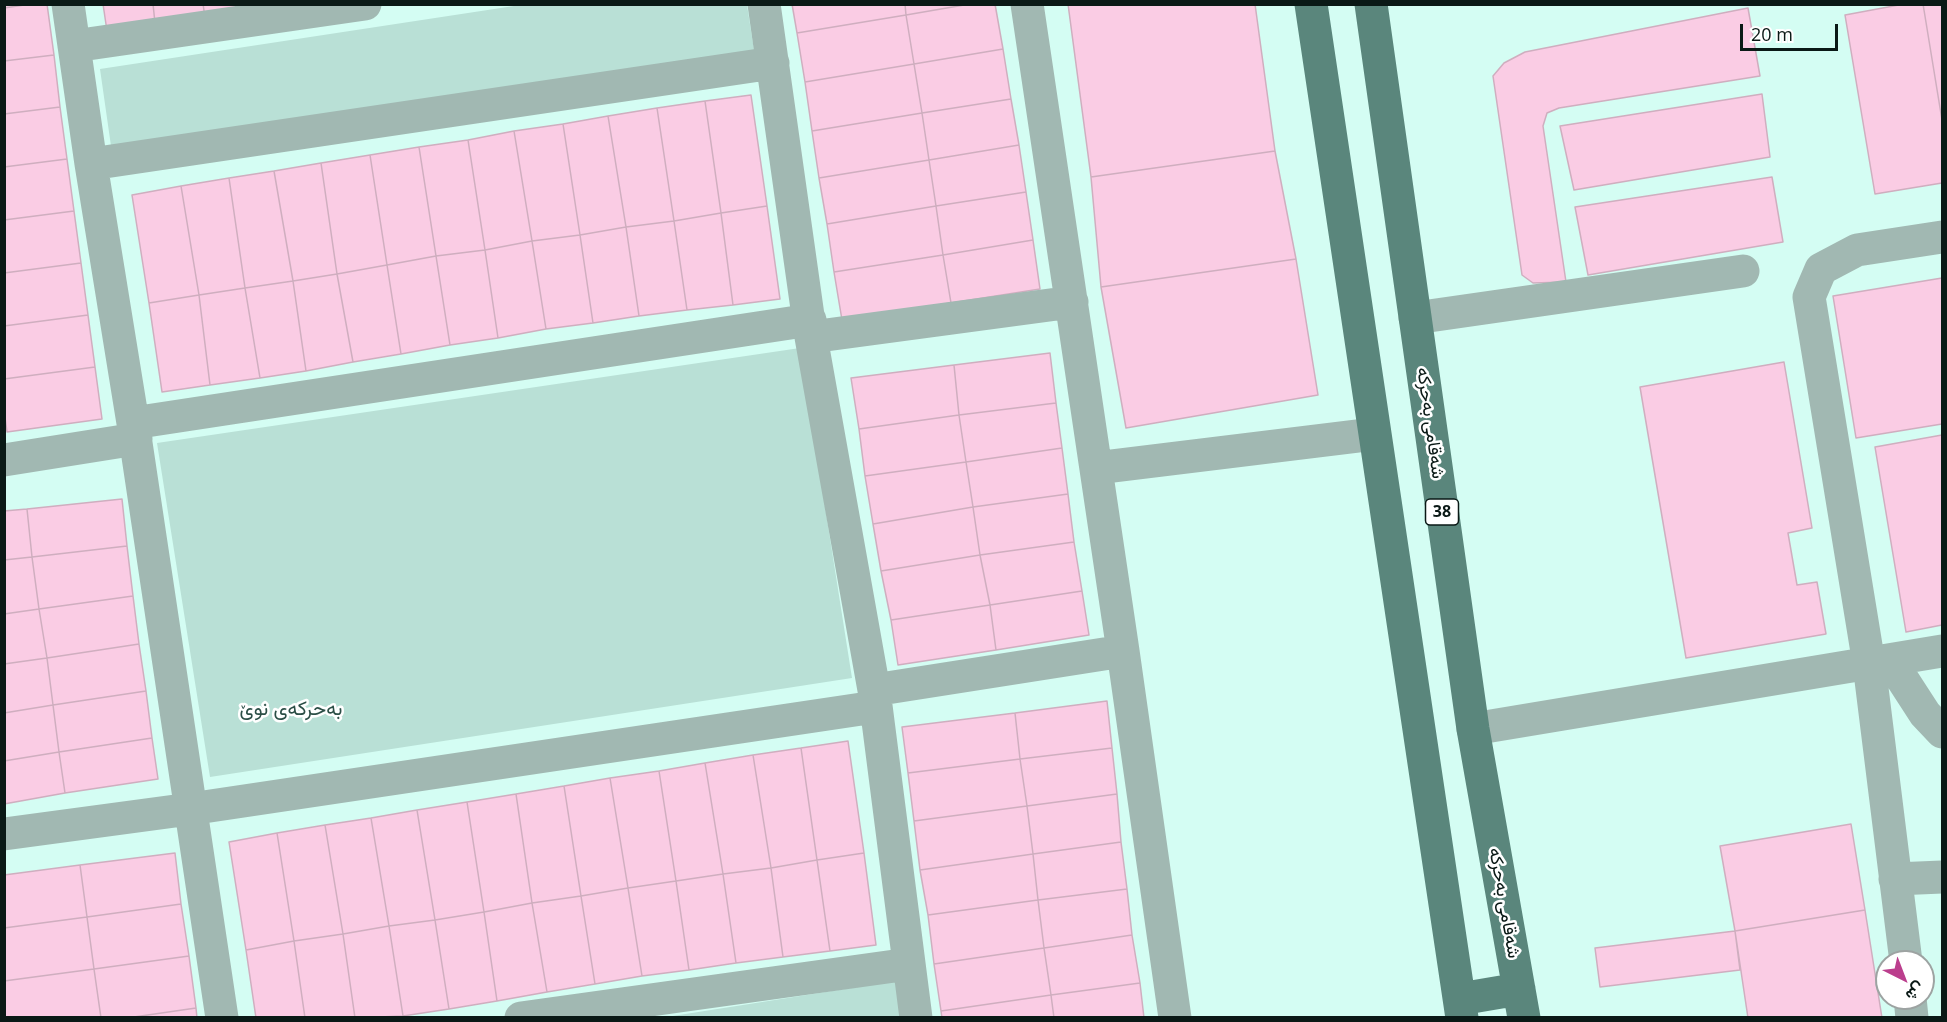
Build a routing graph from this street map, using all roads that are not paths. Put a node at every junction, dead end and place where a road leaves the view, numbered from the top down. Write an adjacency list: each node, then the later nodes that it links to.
1 (68, 4): 7 (street)
2 (365, 4): 7 (street)
3 (764, 4): 8 (street)
4 (1027, 4): 12 (street)
5 (1311, 4): 16 (main road)
6 (1371, 4): 13 (main road, شەقامی بەحرکە / 38)
7 (74, 46): 9 (street)
8 (773, 63): 9 (street); 14 (street)
9 (91, 164): 15 (street)
10 (1942, 237): 21 (street)
11 (1743, 271): 13 (street)
12 (1072, 302): 14 (street); 18 (street)
13 (1415, 318): 23 (main road, شەقامی بەحرکە / 38)
14 (810, 329): 15 (street); 22 (street)
15 (134, 431): 17 (street); 25 (street)
16 (1374, 434): 18 (street); 32 (main road)
17 (4, 460)
18 (1096, 468): 19 (street)
19 (1123, 651): 22 (street); 36 (street)
20 (1942, 651): 21 (street)
21 (1880, 662): 23 (street); 24 (street); 28 (street)
22 (875, 698): 25 (street); 30 (street)
23 (1473, 729): 31 (main road, شەقامی بەحرکە / 38)
24 (1942, 732)
25 (190, 809): 26 (street); 33 (street)
26 (4, 834)
27 (1942, 877): 28 (street)
28 (1896, 879): 29 (street)
29 (1905, 950)
30 (909, 964): 34 (street); 35 (street)
31 (1522, 1003): 32 (main road)
32 (1461, 1008)
33 (222, 1017)
34 (521, 1017)
35 (916, 1017)
36 (1174, 1017)

